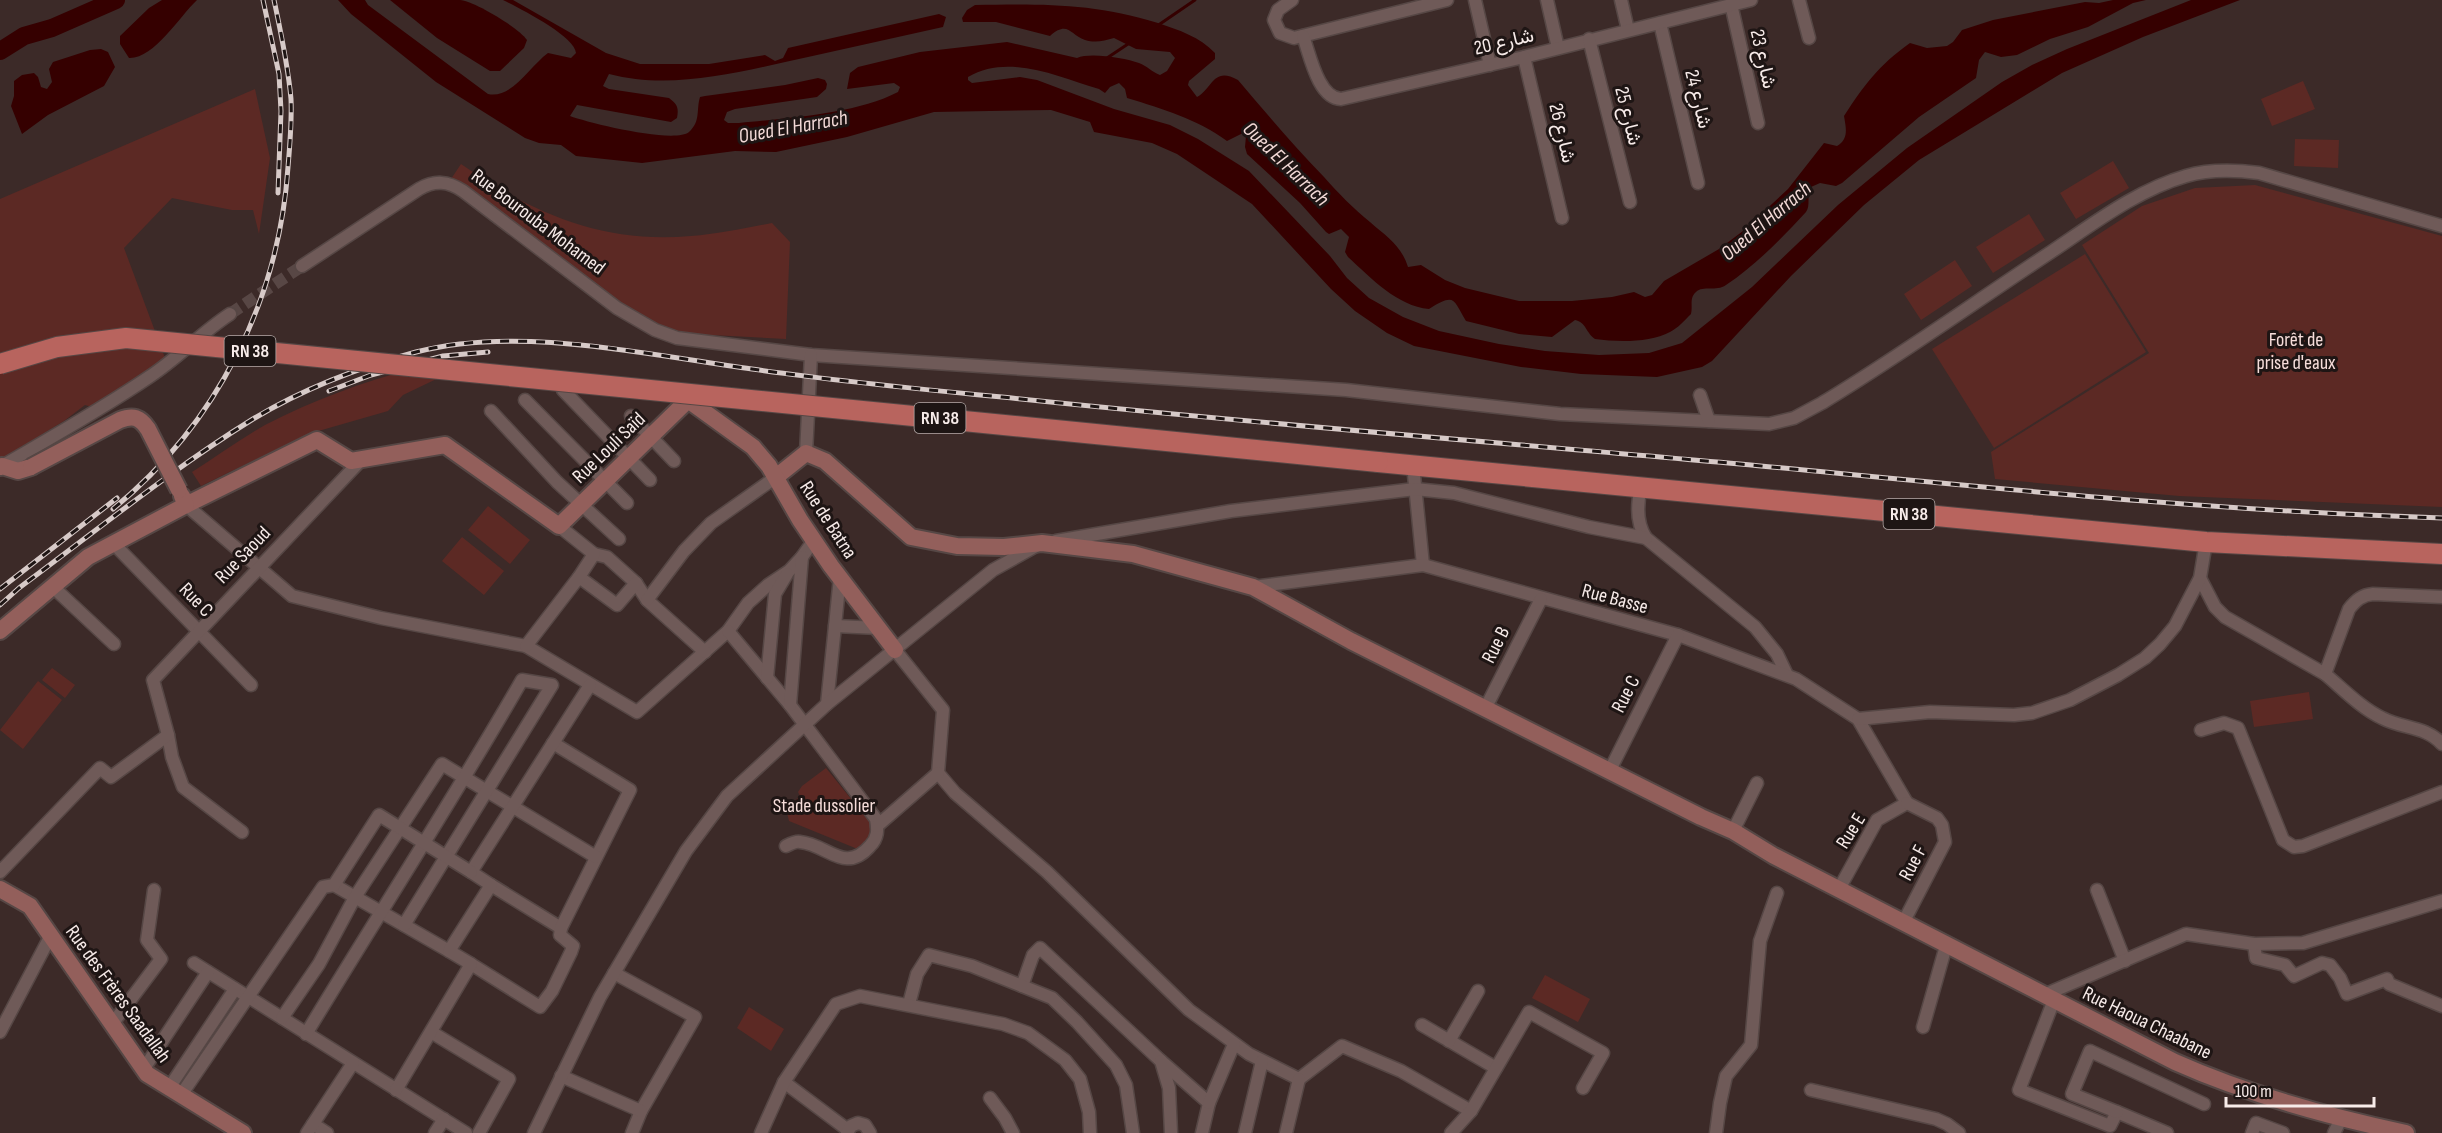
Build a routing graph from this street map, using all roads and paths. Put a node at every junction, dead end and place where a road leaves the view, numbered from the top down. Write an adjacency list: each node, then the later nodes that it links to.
1 (1292, 0): 11 (street)
2 (1447, 0): 11 (street)
3 (1475, 0): 16 (street)
4 (1547, 0): 14 (street)
5 (1621, 0): 10 (street)
6 (1751, 0): 8 (street, شارع 20)
7 (1800, 0): 12 (street)
8 (1731, 4): 9 (street, شارع 20); 17 (street, شارع 23)
9 (1660, 23): 10 (street, شارع 20); 18 (street, شارع 24)
10 (1628, 30): 13 (street, شارع 20)
11 (1303, 36): 16 (street, شارع 20)
12 (1809, 38)
13 (1589, 39): 14 (street, شارع 20); 19 (street, شارع 25)
14 (1558, 48): 15 (street, شارع 20)
15 (1524, 57): 16 (street, شارع 20); 20 (street, شارع 26)
16 (1490, 65)
17 (1758, 123)
18 (1698, 183)
19 (1630, 202)
20 (1562, 218)
21 (2441, 226): 32 (street, Rue Bourouba Mohamed)
22 (302, 266): 24 (street, Rue Bourouba Mohamed)
23 (230, 314): 39 (street)
24 (811, 354): 32 (street, Rue Bourouba Mohamed); 34 (street)
25 (0, 364): 38 (main road, RN 38, bridge)
26 (563, 390): 36 (street)
27 (1700, 395): 32 (street)
28 (525, 400): 41 (street)
29 (688, 400): 33 (street, Rue Louli Saïd); 40 (street, Rue de Batna)
30 (491, 411): 47 (street)
31 (631, 416): 33 (street)
32 (1709, 422)
33 (650, 437): 36 (street, Rue Louli Saïd); 37 (street)
34 (806, 453): 40 (street); 54 (street, Rue Haoua Chaabane)
35 (363, 458): 45 (street); 48 (street); 59 (street, Rue Saoud)
36 (628, 459): 41 (street, Rue Louli Saïd); 42 (street)
37 (674, 461)
38 (1413, 465): 43 (main road, RN 38); 44 (street)
39 (1, 466): 45 (street, bridge)
40 (776, 477): 51 (street, Rue de Batna); 69 (street)
41 (605, 480): 46 (street); 47 (street, Rue Louli Saïd)
42 (650, 480)
43 (1641, 487): 49 (street); 52 (main road, RN 38)
44 (1415, 489): 49 (street); 54 (street); 58 (street)
45 (183, 497): 53 (street); 59 (street)
46 (627, 503)
47 (582, 504): 48 (street, Rue Louli Saïd); 50 (street)
48 (559, 526): 55 (street)
49 (1646, 538): 81 (street)
50 (620, 539)
51 (814, 540): 57 (street); 62 (street, Rue de Batna)
52 (2206, 542): 56 (main road, RN 38); 63 (street)
53 (113, 543): 65 (street); 73 (street, Rue C)
54 (1042, 543): 66 (street, Rue Haoua Chaabane); 78 (street)
55 (594, 554): 61 (street); 64 (street)
56 (2442, 554)
57 (802, 557): 60 (street); 86 (street)
58 (1423, 566): 66 (street, Rue Basse); 68 (street, Rue Basse)
59 (258, 567): 73 (street, Rue Saoud); 77 (street)
60 (789, 571): 74 (street); 82 (street)
61 (579, 577): 64 (street); 77 (street)
62 (840, 577): 70 (street); 71 (street, Rue de Batna)
63 (2200, 578): 80 (street); 88 (street)
64 (636, 583): 69 (street)
65 (52, 586): 72 (street); 76 (street)
66 (1253, 587): 87 (street, Rue Haoua Chaabane)
67 (2442, 597): 80 (street)
68 (1541, 599): 75 (street, Rue Basse); 87 (street, Rue B)
69 (647, 600): 79 (street)
70 (835, 626): 71 (street); 85 (street)
71 (879, 628): 78 (street, Rue de Batna)
72 (0, 631)
73 (199, 631): 83 (street, Rue C); 91 (street, Rue Saoud)
74 (728, 631): 79 (street); 82 (street)
75 (1678, 635): 81 (street, Rue Basse); 94 (street, Rue C)
76 (114, 644)
77 (526, 646): 84 (street)
78 (895, 650): 85 (street); 95 (street, Rue de Batna)
79 (705, 651): 84 (street)
80 (2325, 674): 93 (street)
81 (1787, 675): 88 (street, Rue Basse)
82 (767, 678): 86 (street)
83 (251, 685)
84 (590, 685): 92 (street)
85 (827, 704): 89 (street)
86 (790, 705): 89 (street)
87 (1485, 709): 94 (street, Rue Haoua Chaabane)
88 (1858, 719): 100 (street, Rue Basse)
89 (803, 725): 102 (street); 133 (street)
90 (2201, 730): 99 (street)
91 (168, 735): 105 (street); 110 (street)
92 (553, 743): 101 (street); 109 (street)
93 (2442, 744)
94 (1610, 770): 104 (street, Rue Haoua Chaabane)
95 (938, 773): 102 (street); 149 (street)
96 (466, 778): 98 (street); 98 (street); 103 (street); 106 (street)
97 (1757, 783): 104 (street)
98 (487, 790): 101 (street); 108 (street)
99 (2442, 792)
100 (1907, 803): 116 (street, Rue E); 122 (street, Rue F)
101 (513, 806): 109 (street); 111 (street)
102 (877, 826): 107 (street)
103 (401, 827): 106 (street); 112 (street); 119 (street)
104 (1733, 831): 116 (street, Rue Haoua Chaabane)
105 (242, 832)
106 (425, 843): 108 (street); 121 (street)
107 (786, 846)
108 (446, 856): 111 (street); 123 (street)
109 (596, 857): 124 (street)
110 (0, 872)
111 (471, 872): 113 (street)
112 (334, 885): 119 (street); 137 (street)
113 (491, 885): 124 (street); 128 (street)
114 (0, 890): 125 (street, Rue des Frères Saadallah)
115 (154, 890): 142 (street)
116 (1839, 890): 122 (street, Rue Haoua Chaabane)
117 (2097, 890): 129 (street)
118 (1777, 893): 189 (street)
119 (355, 897): 121 (street); 141 (street)
120 (2442, 901): 126 (street)
121 (380, 912): 123 (street); 147 (street)
122 (1903, 923): 127 (street, Rue Haoua Chaabane)
123 (404, 925): 128 (street)
124 (561, 928): 131 (street)
125 (50, 937): 142 (street, Rue des Frères Saadallah); 145 (street)
126 (2254, 944): 129 (street); 140 (street)
127 (1947, 946): 138 (street, Rue Haoua Chaabane); 144 (street)
128 (449, 951): 131 (street)
129 (2125, 960): 138 (street)
130 (194, 963): 132 (street)
131 (471, 964): 146 (street)
132 (208, 972): 135 (street); 154 (street)
133 (614, 973): 155 (street); 165 (street)
134 (1023, 986): 139 (street); 150 (street); 183 (street)
135 (235, 989): 137 (street); 161 (street)
136 (1478, 991): 148 (street)
137 (249, 997): 141 (street); 161 (street)
138 (2049, 998): 167 (street); 169 (street, Rue Haoua Chaabane)
139 (909, 1004): 157 (street); 182 (street)
140 (2442, 1006)
141 (282, 1018): 147 (street)
142 (113, 1023): 154 (street, Rue des Frères Saadallah)
143 (1422, 1026): 148 (street)
144 (1923, 1027)
145 (0, 1032)
146 (431, 1032): 159 (street); 176 (street)
147 (306, 1034): 152 (street)
148 (1449, 1041): 153 (street)
149 (1234, 1044): 151 (street); 163 (street)
150 (1161, 1061): 163 (street); 184 (street)
151 (1262, 1061): 156 (street); 186 (street)
152 (353, 1063): 159 (street); 170 (street)
153 (1497, 1068): 158 (street); 166 (street)
154 (143, 1070): 161 (street, Rue des Frères Saadallah)
155 (561, 1076): 165 (street); 177 (street)
156 (1299, 1079): 166 (street); 187 (street)
157 (784, 1082): 171 (street); 179 (street)
158 (1583, 1088)
159 (396, 1090): 168 (street)
160 (1811, 1090): 190 (street)
161 (175, 1091): 172 (street, Rue des Frères Saadallah)
162 (990, 1098): 181 (street)
163 (1209, 1103): 185 (street)
164 (2204, 1104): 167 (street)
165 (641, 1111): 178 (street)
166 (1472, 1111): 188 (street)
167 (2116, 1112): 191 (street)
168 (444, 1119): 174 (street); 175 (street)
169 (2338, 1126): 194 (street, Rue Haoua Chaabane)
170 (310, 1129): 173 (street)
171 (848, 1132): 180 (street)
172 (243, 1133)
173 (327, 1133)
174 (435, 1133)
175 (466, 1133)
176 (479, 1133)
177 (534, 1133)
178 (632, 1133)
179 (761, 1133)
180 (870, 1133)
181 (1013, 1133)
182 (1090, 1133)
183 (1133, 1133)
184 (1171, 1133)
185 (1202, 1133)
186 (1245, 1133)
187 (1286, 1133)
188 (1451, 1133)
189 (1716, 1133)
190 (1959, 1133)
191 (2168, 1133)
192 (2252, 1133): 193 (street)
193 (2283, 1133)
194 (2406, 1133)

